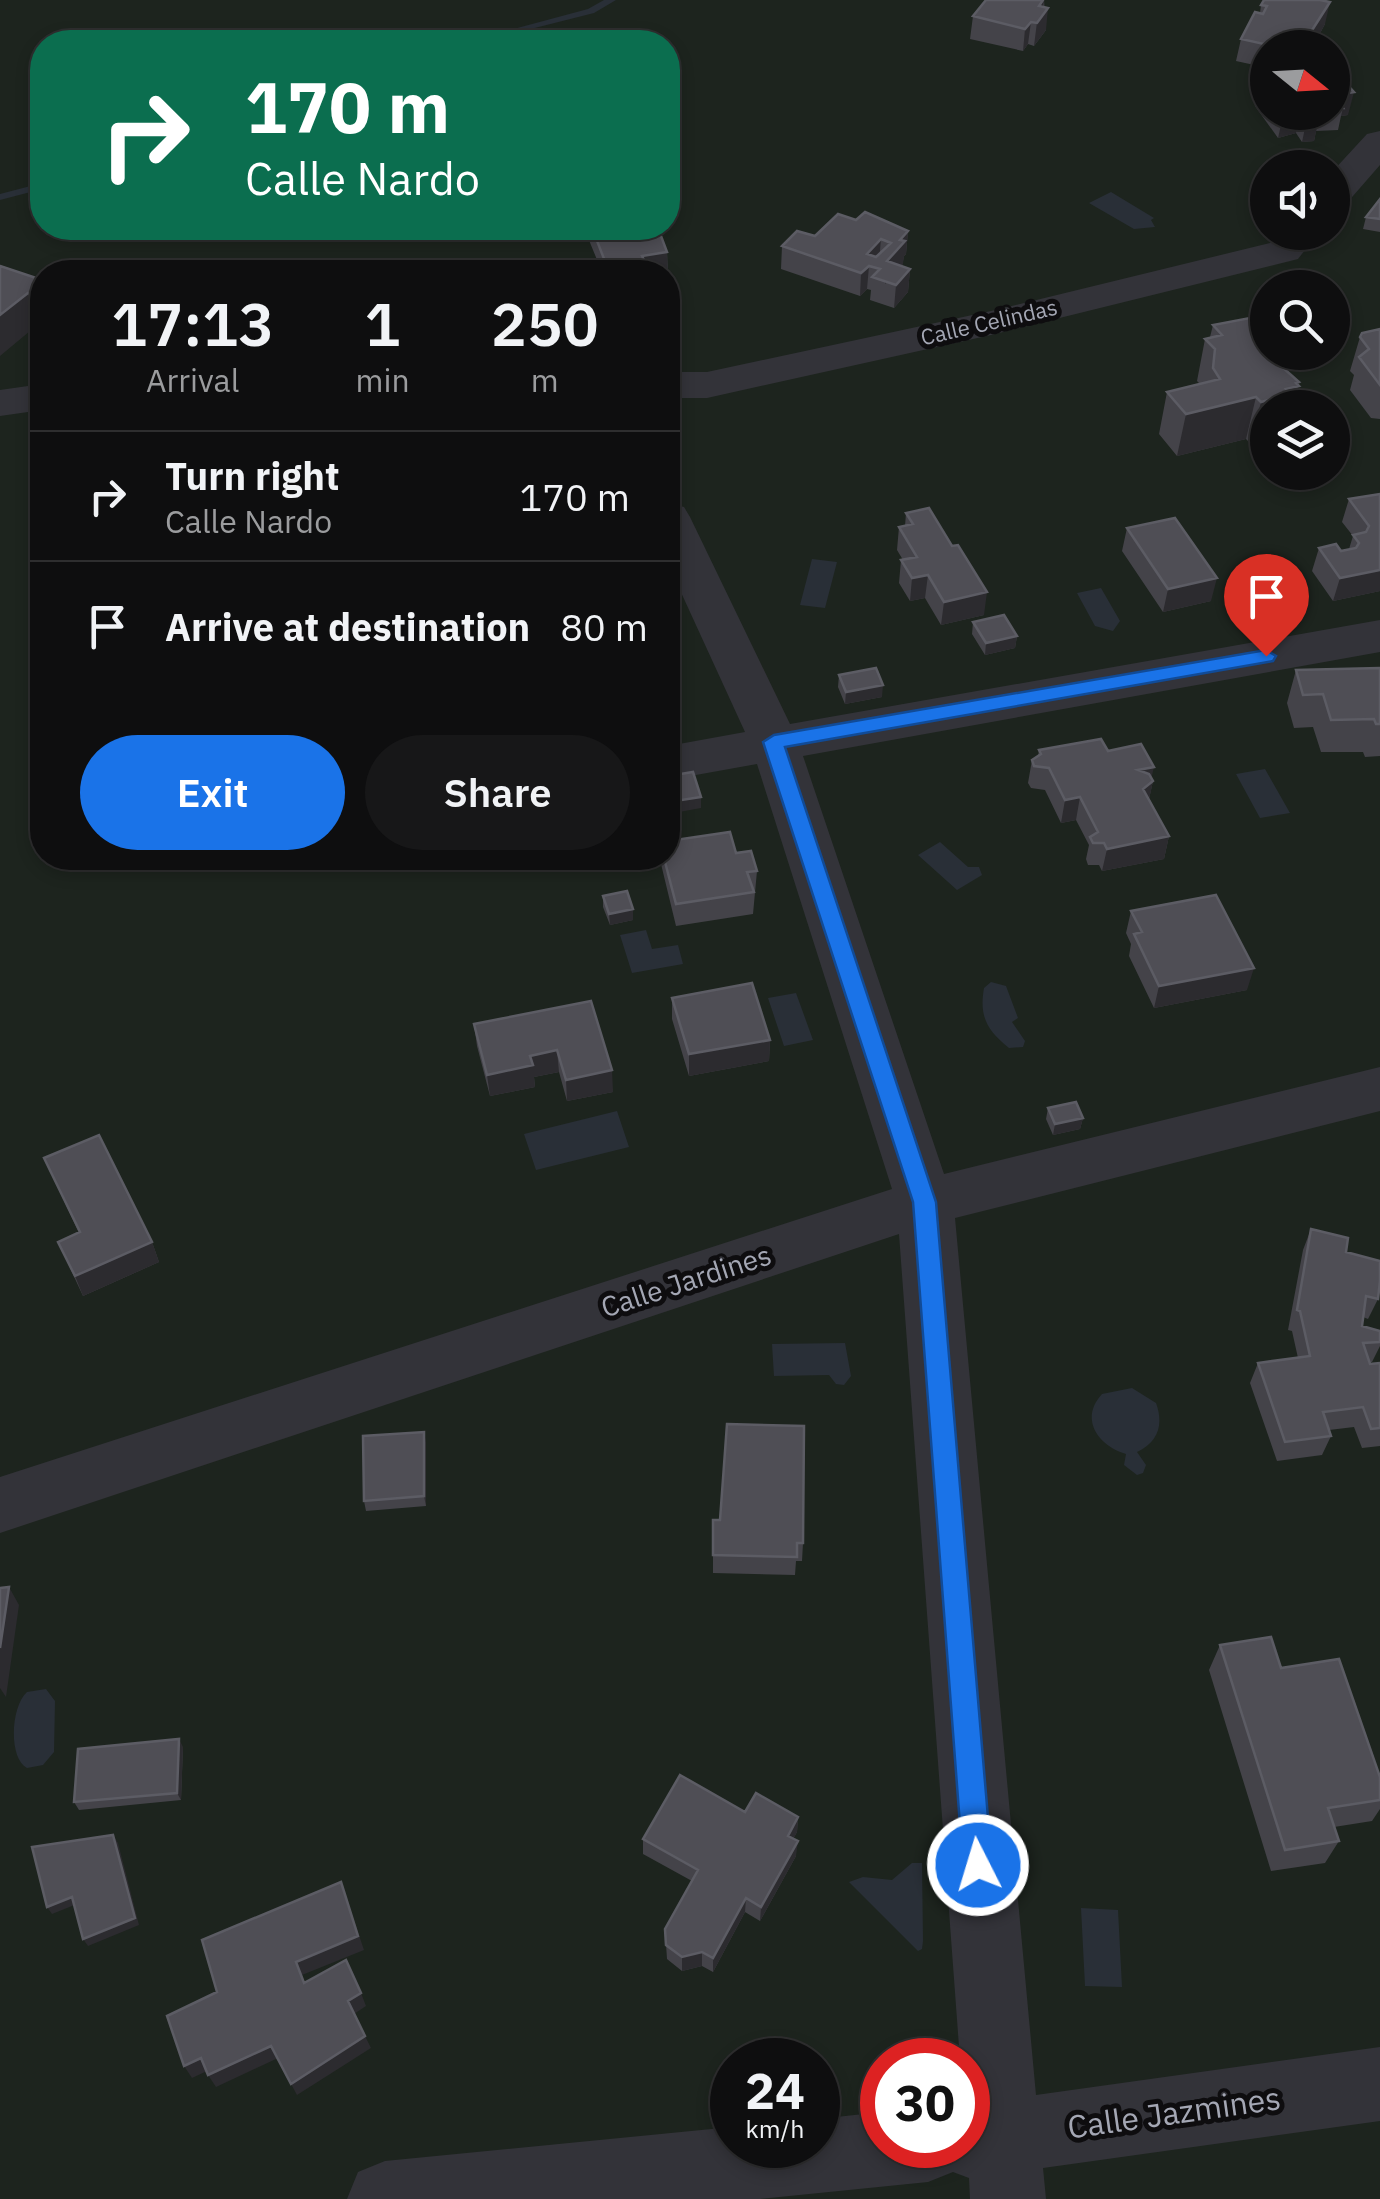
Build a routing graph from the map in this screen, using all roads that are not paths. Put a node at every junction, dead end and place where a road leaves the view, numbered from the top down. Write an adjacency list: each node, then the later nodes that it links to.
1 (1380, 142): 2 (street)
2 (1350, 176)
3 (1285, 250): 4 (street, Calle Celindas)
4 (680, 385)
5 (30, 399): 6 (street)
6 (0, 403)
7 (680, 542): 9 (street)
8 (1380, 636): 9 (street)
9 (774, 742): 10 (street); 12 (street)
10 (680, 761)
11 (1380, 1089): 12 (street, Calle Jardines)
12 (924, 1202): 13 (street, Calle Jardines); 16 (street)
13 (0, 1505)
14 (1380, 2084): 16 (street, Calle Jazmines)
15 (860, 2152): 17 (street)
16 (991, 2159)
17 (385, 2199)

